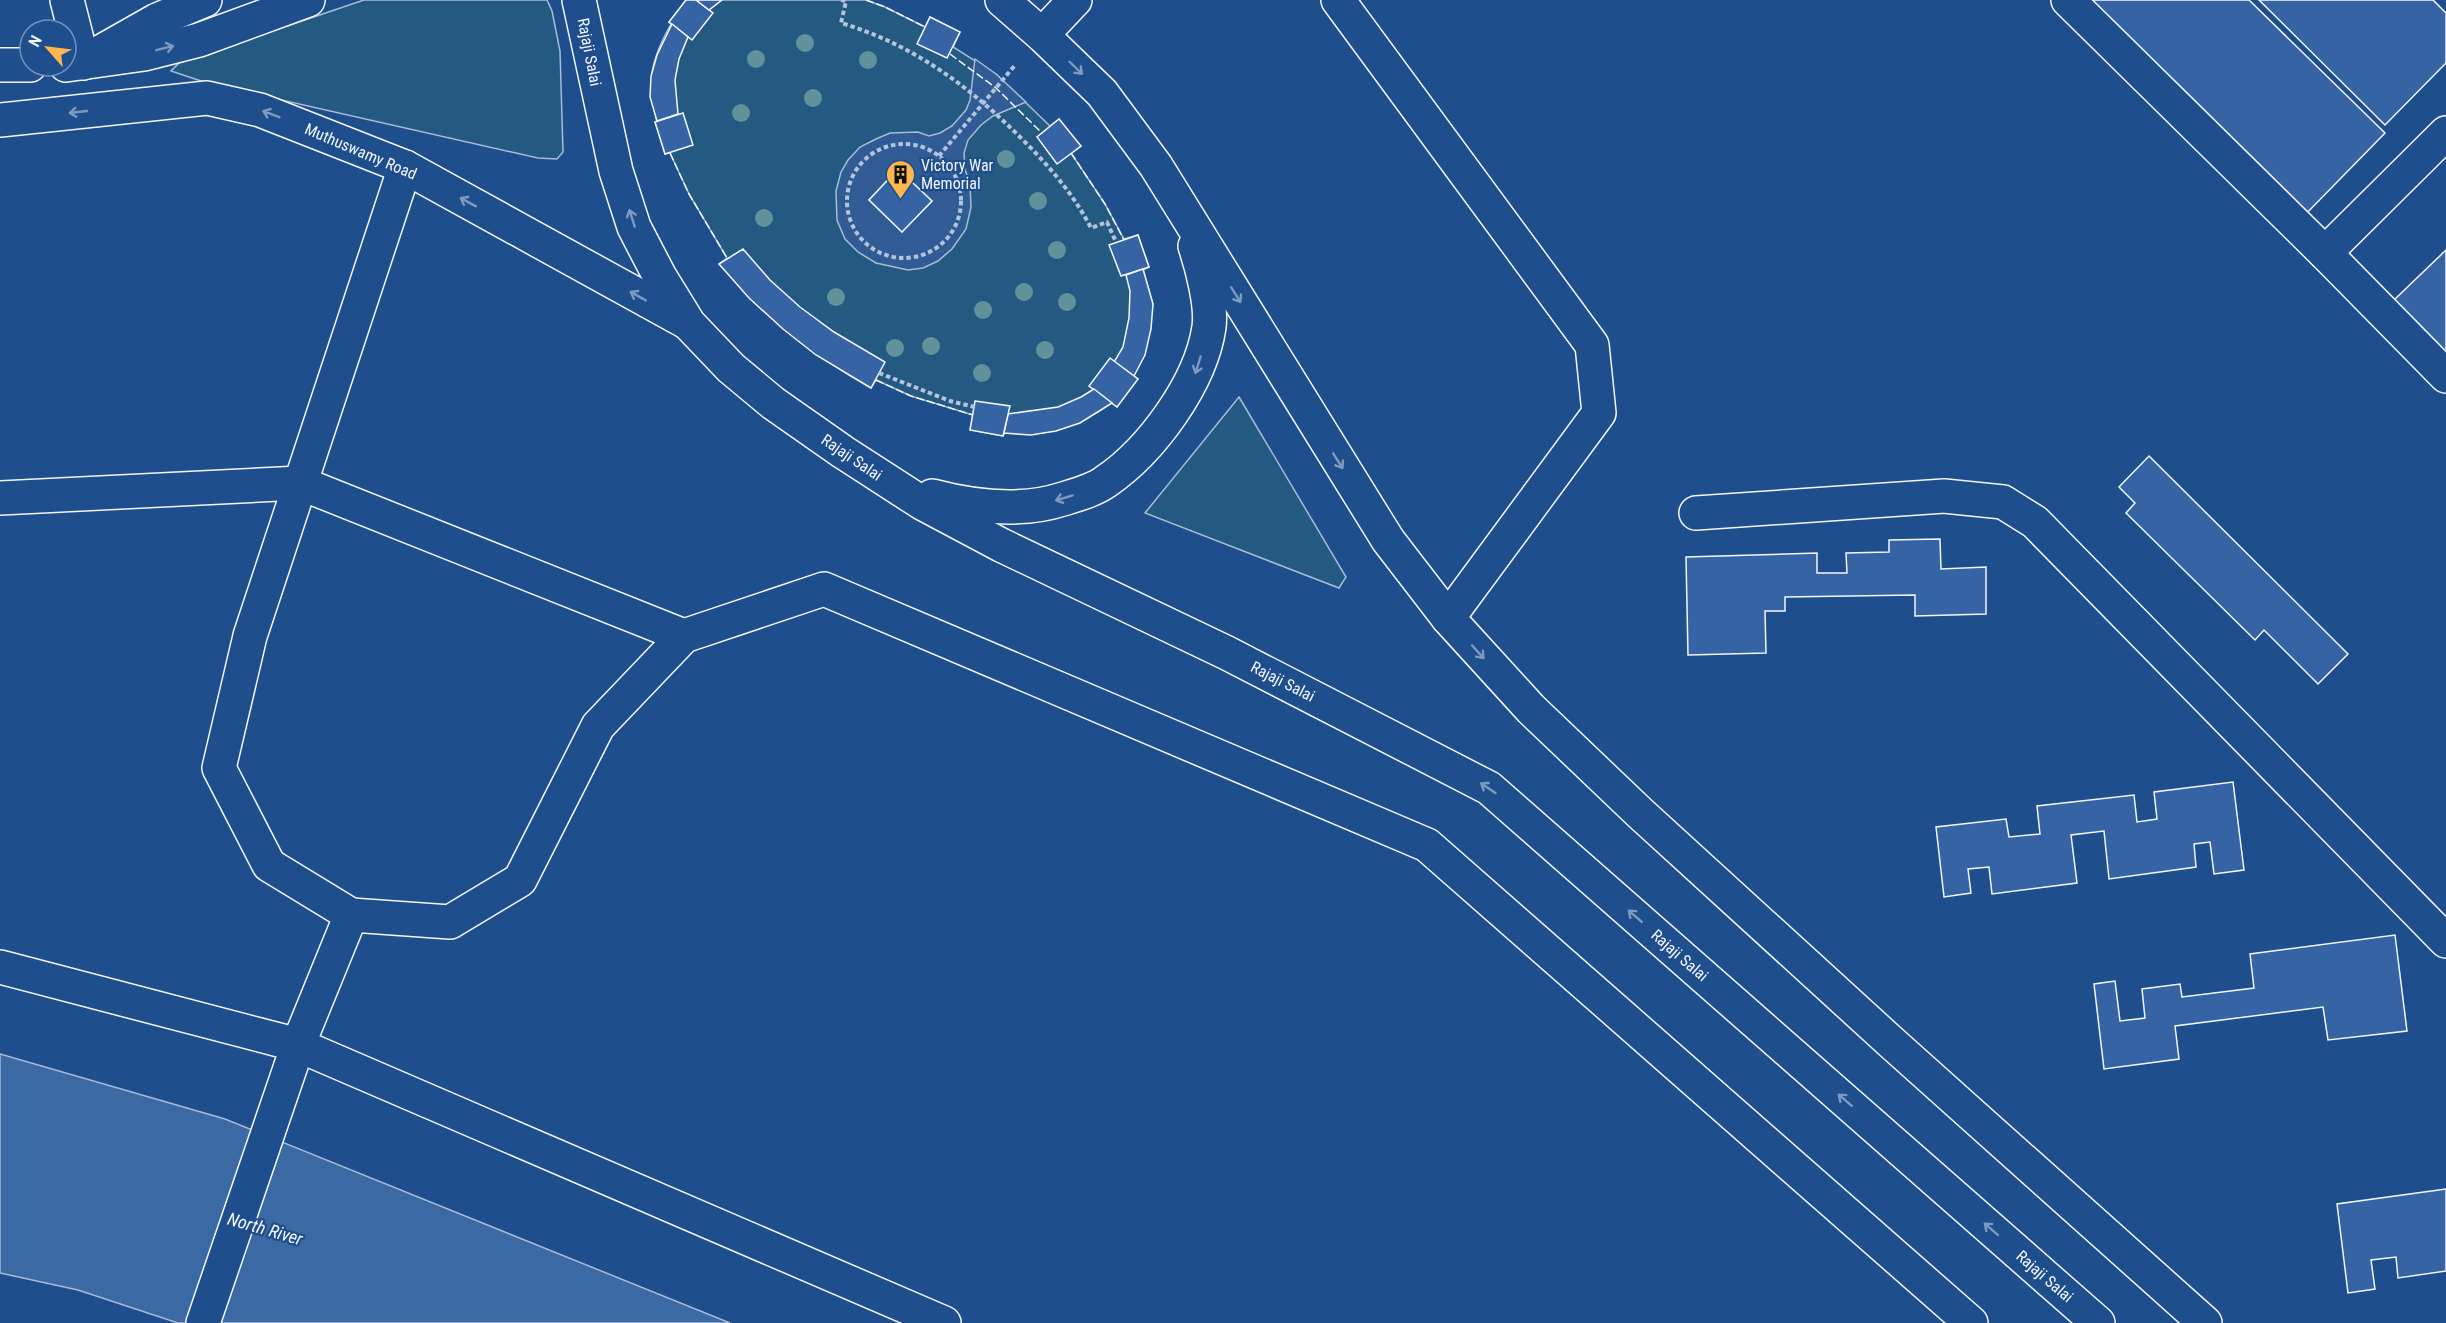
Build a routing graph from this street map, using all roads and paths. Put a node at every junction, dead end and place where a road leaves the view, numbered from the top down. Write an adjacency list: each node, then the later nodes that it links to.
1 (67, 0): 10 (street)
2 (205, 0): 12 (street)
3 (308, 0): 13 (street, one-way to 3)
4 (579, 0): 25 (street, Rajaji Salai, one-way to 4)
5 (841, 0): 17 (path)
6 (1002, 0): 11 (street)
7 (1075, 0): 11 (street)
8 (1338, 0): 33 (street)
9 (2068, 0): 24 (street)
10 (69, 18)
11 (1042, 35): 22 (street, one-way to 22)
12 (78, 62)
13 (78, 63)
14 (1016, 64): 17 (path)
15 (0, 65): 16 (street)
16 (18, 65)
17 (984, 103): 20 (path); 23 (path)
18 (0, 120): 21 (street, Muthuswamy Road, one-way to 18)
19 (2446, 133): 24 (street)
20 (939, 156): 20 (path)
21 (405, 167): 25 (street, Muthuswamy Road, one-way to 21); 29 (street)
22 (1182, 208): 30 (street, one-way to 30); 33 (street, one-way to 33)
23 (1116, 242)
24 (2325, 253): 27 (street)
25 (690, 324): 30 (street, Rajaji Salai)
26 (879, 373): 28 (path)
27 (2446, 376)
28 (975, 407)
29 (300, 483): 31 (street); 34 (street); 35 (street)
30 (898, 487): 42 (street, Rajaji Salai, one-way to 30)
31 (0, 498)
32 (1696, 513): 36 (street)
33 (1448, 618): 43 (street, one-way to 43)
34 (684, 636): 35 (street); 41 (street)
35 (351, 915): 38 (street)
36 (2446, 941)
37 (0, 967): 38 (street)
38 (298, 1045): 39 (street); 40 (street)
39 (203, 1323)
40 (944, 1323)
41 (1971, 1323)
42 (2098, 1323)
43 (2205, 1323)

